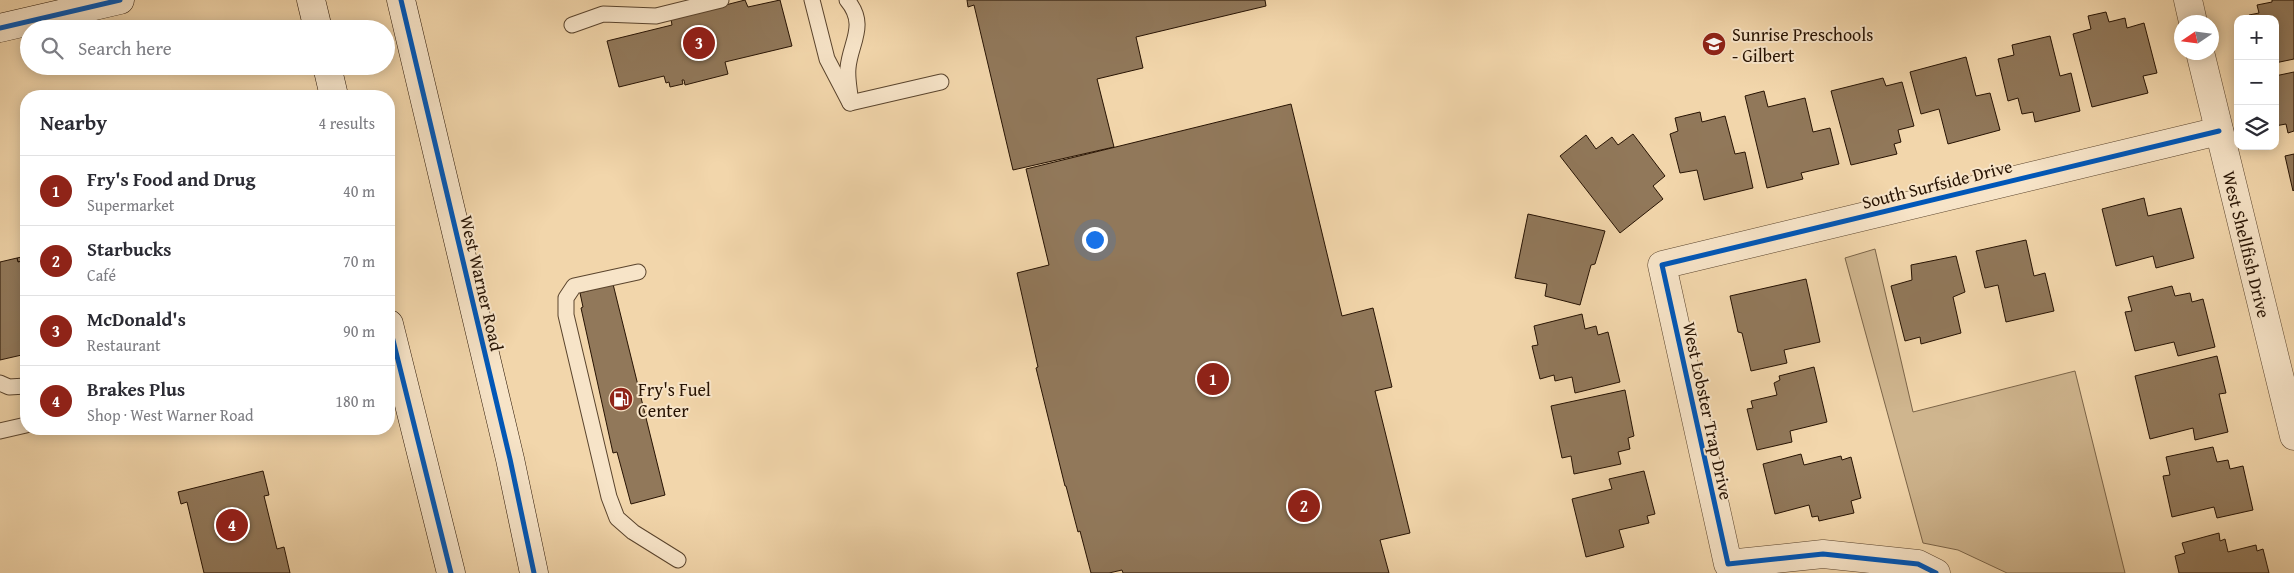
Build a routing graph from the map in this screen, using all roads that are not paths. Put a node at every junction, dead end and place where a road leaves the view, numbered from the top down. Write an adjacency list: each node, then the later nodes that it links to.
1 (120, 0): 9 (street)
2 (311, 0): 10 (street)
3 (401, 0): 30 (street, West Warner Road)
4 (721, 0): 12 (lane)
5 (812, 0): 18 (lane)
6 (848, 0): 18 (lane)
7 (2188, 0): 8 (street)
8 (2191, 15)
9 (34, 20)
10 (316, 20)
11 (20, 23): 13 (street)
12 (572, 25)
13 (0, 28)
14 (2202, 60): 19 (street, West Shellfish Drive)
15 (329, 75): 17 (street)
16 (941, 82): 18 (lane)
17 (333, 90)
18 (850, 103)
19 (2219, 131): 20 (street, South Surfside Drive); 27 (street, West Shellfish Drive)
20 (1662, 265): 31 (street, West Lobster Trap Drive)
21 (638, 272): 28 (lane)
22 (395, 352): 29 (street)
23 (0, 383): 24 (lane)
24 (20, 386)
25 (20, 426): 26 (lane)
26 (0, 431)
27 (2294, 436)
28 (678, 560)
29 (451, 573)
30 (534, 573)
31 (1936, 573)

